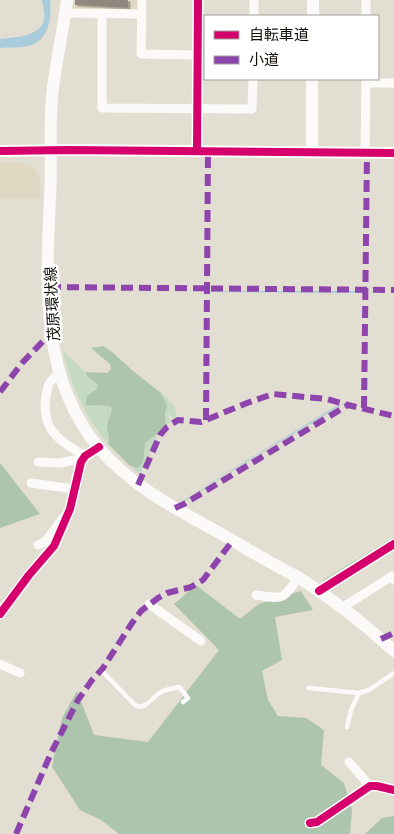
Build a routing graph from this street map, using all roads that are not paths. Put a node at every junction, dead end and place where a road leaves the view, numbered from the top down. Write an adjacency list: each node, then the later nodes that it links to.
1 (142, 0): 8 (street)
2 (198, 0): 12 (street)
3 (254, 0): 9 (street)
4 (313, 0): 10 (main road)
5 (366, 0): 11 (street)
6 (66, 6): 7 (street); 18 (main road, 茂原環状線)
7 (102, 13): 8 (street); 17 (street)
8 (141, 14): 12 (street)
9 (254, 15)
10 (313, 15)
11 (366, 15)
12 (197, 55): 17 (street)
13 (253, 80): 17 (street)
14 (312, 80): 21 (main road)
15 (366, 81): 16 (street); 22 (street)
16 (394, 83)
17 (197, 110): 20 (street)
18 (51, 150): 19 (main road); 20 (main road); 24 (main road, 茂原環状線)
19 (0, 151)
20 (196, 151): 21 (main road)
21 (312, 152): 22 (main road)
22 (365, 152): 23 (main road)
23 (394, 152)
24 (59, 374): 25 (main road, 茂原環状線); 26 (street)
25 (99, 448): 26 (street); 33 (main road, 茂原環状線)
26 (83, 459): 27 (street); 29 (street)
27 (38, 462)
28 (31, 483): 29 (street)
29 (74, 489): 30 (street)
30 (70, 508): 32 (street); 39 (street)
31 (394, 544): 35 (street)
32 (38, 545)
33 (298, 577): 35 (main road, 茂原環状線); 36 (street)
34 (394, 580): 38 (street)
35 (319, 591): 38 (main road, 茂原環状線)
36 (256, 595)
37 (150, 604): 40 (street)
38 (343, 607): 41 (main road, 茂原環状線)
39 (0, 614)
40 (201, 641)
41 (394, 651)
42 (0, 664): 44 (street)
43 (101, 670): 48 (lane)
44 (20, 673)
45 (394, 673): 47 (lane)
46 (309, 688): 47 (lane)
47 (359, 693): 49 (lane)
48 (183, 702)
49 (347, 726)
50 (349, 762): 51 (street)
51 (370, 786): 52 (street); 53 (street)
52 (394, 790)
53 (310, 823)

